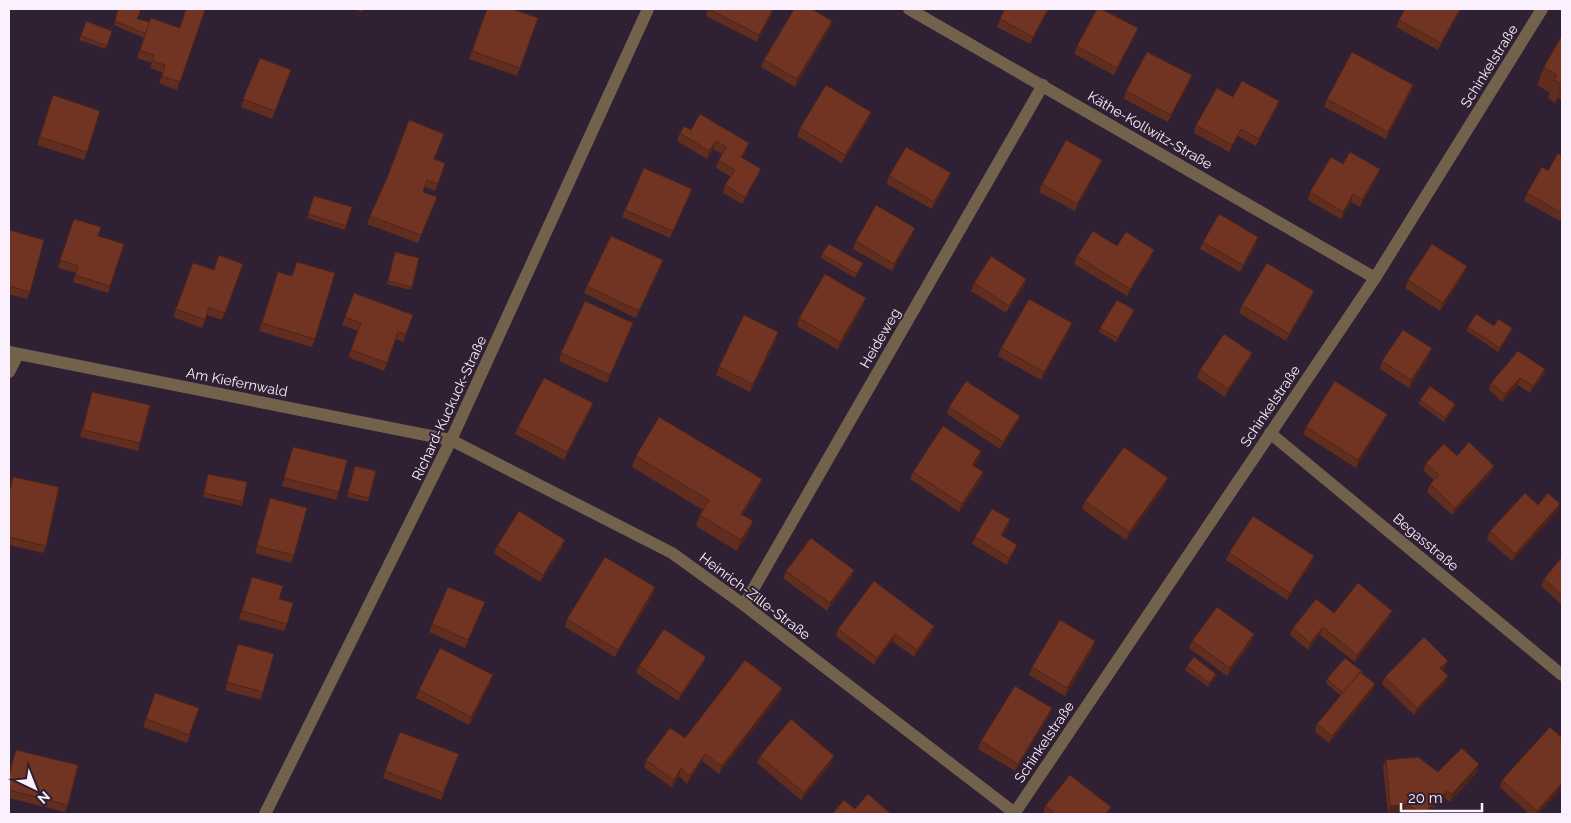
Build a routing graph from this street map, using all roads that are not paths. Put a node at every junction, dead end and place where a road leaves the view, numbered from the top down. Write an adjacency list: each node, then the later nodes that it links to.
1 (909, 9): 4 (street, Käthe-Kollwitz-Straße)
2 (1542, 9): 5 (street, Schinkelstraße)
3 (643, 10): 9 (street, Richard-Kuckuck-Straße)
4 (1043, 85): 5 (street, Käthe-Kollwitz-Straße); 10 (street, Heideweg)
5 (1375, 278): 8 (street, Schinkelstraße)
6 (13, 353): 7 (street, Am Kiefernwald); 9 (street, Am Kiefernwald)
7 (9, 372)
8 (1270, 433): 11 (street, Begasstraße); 13 (street, Schinkelstraße)
9 (451, 440): 10 (street, Heinrich-Zille-Straße); 12 (street, Richard-Kuckuck-Straße)
10 (744, 605): 13 (street, Heinrich-Zille-Straße)
11 (1562, 675)
12 (265, 814)
13 (1015, 814)

